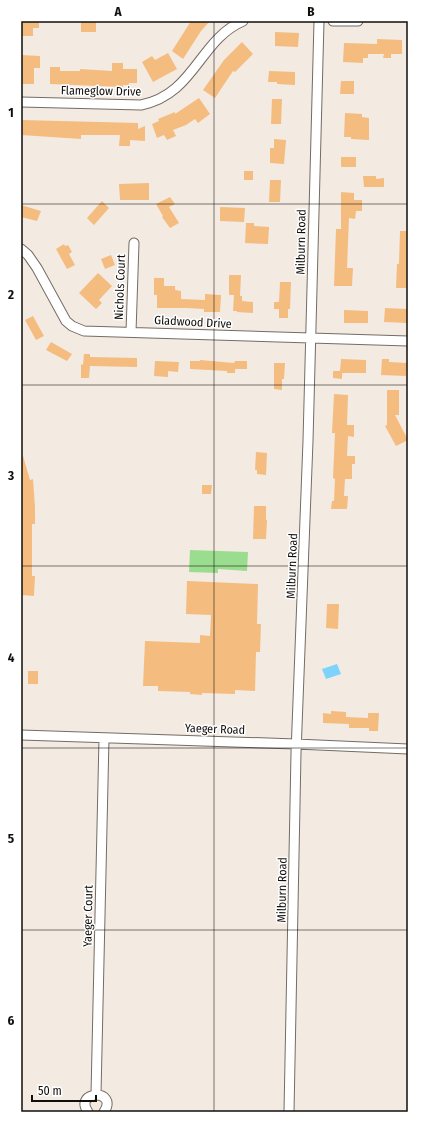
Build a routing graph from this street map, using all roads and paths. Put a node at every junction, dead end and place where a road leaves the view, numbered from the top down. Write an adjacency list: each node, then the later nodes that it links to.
1 (243, 21): 5 (street, Flameglow Drive)
2 (319, 21): 9 (street, Milburn Road)
3 (333, 21): 4 (street)
4 (358, 21)
5 (21, 102)
6 (134, 243): 8 (street, Nichols Court)
7 (21, 249): 8 (street, Gladwood Drive)
8 (131, 332): 9 (street, Gladwood Drive)
9 (311, 339): 10 (street, Gladwood Drive); 13 (street, Milburn Road)
10 (408, 342)
11 (21, 735): 12 (street, Yaeger Road)
12 (104, 738): 13 (street, Yaeger Road); 15 (street, Yaeger Court)
13 (296, 744): 14 (street, Yaeger Road); 18 (street, Milburn Road)
14 (408, 749)
15 (96, 1094): 16 (street); 17 (street)
16 (88, 1112)
17 (104, 1112)
18 (290, 1112)

